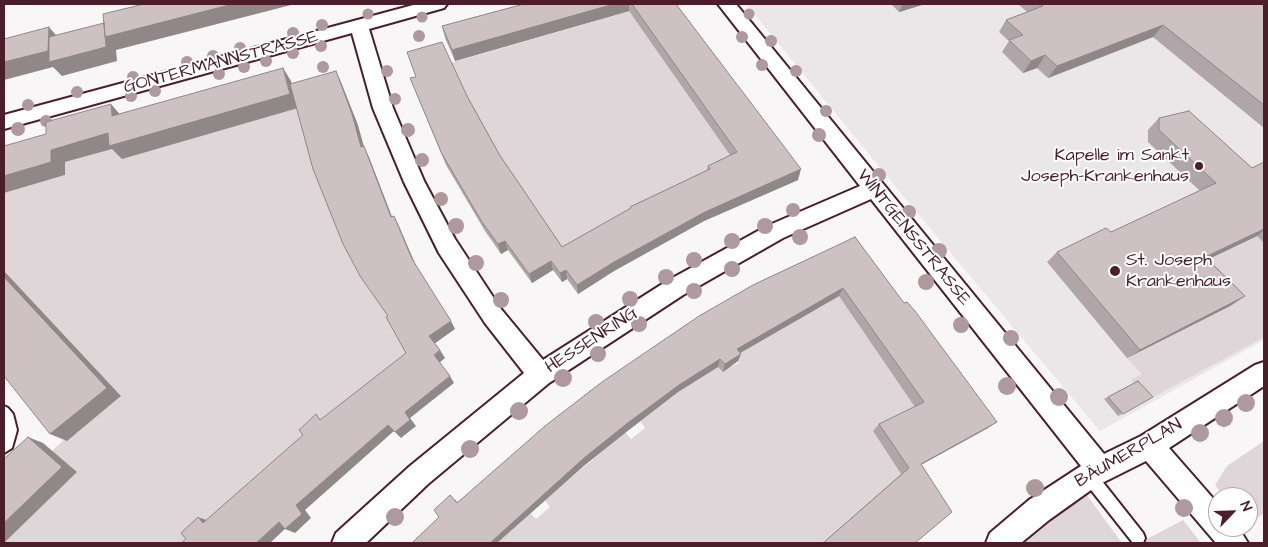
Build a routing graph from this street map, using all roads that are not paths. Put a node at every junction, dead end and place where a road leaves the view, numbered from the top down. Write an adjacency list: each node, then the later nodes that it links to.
1 (438, 4): 3 (street, GONTERMANNSTRASSE)
2 (727, 4): 5 (street, WINTGENSSTRASSE)
3 (358, 26): 4 (street, GONTERMANNSTRASSE); 7 (street)
4 (4, 122)
5 (874, 189): 7 (street, HESSENRING); 11 (street, WINTGENSSTRASSE)
6 (1264, 373): 9 (street, BÄUMERPLAN)
7 (540, 375): 14 (street, HESSENRING)
8 (4, 412): 10 (lane)
9 (1150, 445): 11 (street, BÄUMERPLAN); 12 (street)
10 (4, 447)
11 (1095, 473): 13 (lane); 15 (street, BÄUMERPLAN)
12 (1208, 513)
13 (1138, 538)
14 (346, 543)
15 (1000, 543)

